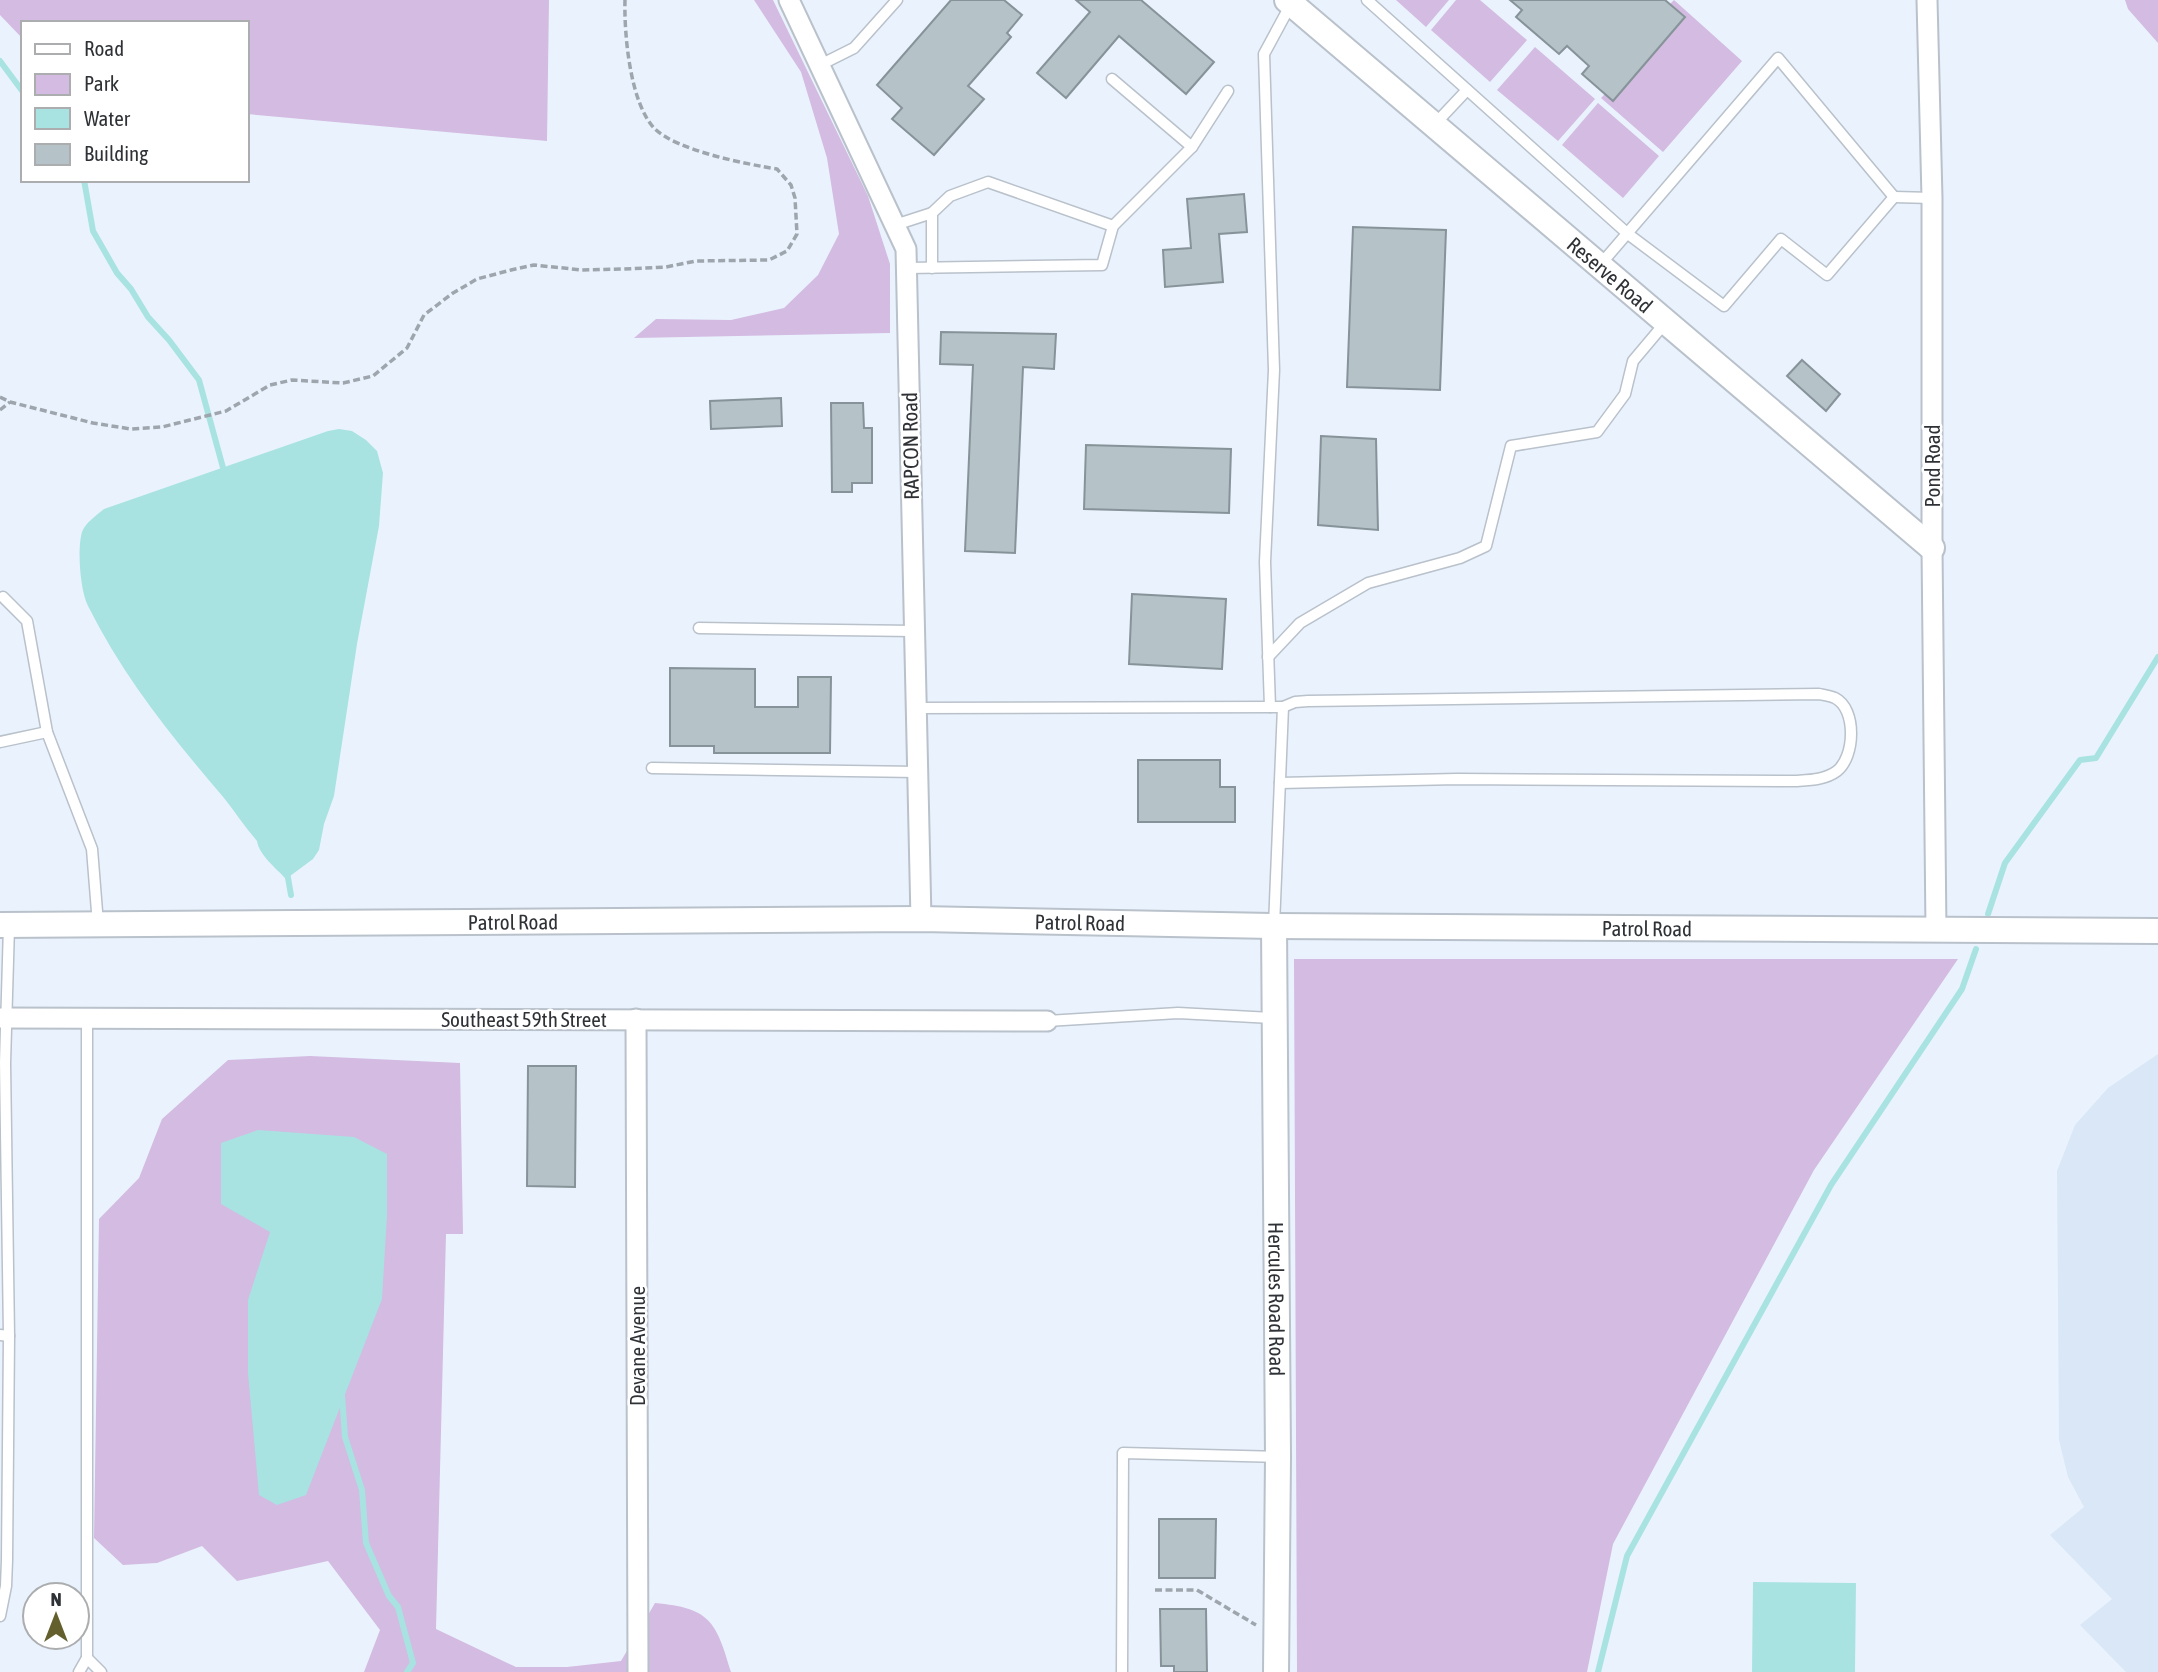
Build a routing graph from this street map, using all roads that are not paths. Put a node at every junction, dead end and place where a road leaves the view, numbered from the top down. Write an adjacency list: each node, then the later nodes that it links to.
1 (789, 0): 6 (street, RAPCON Road)
2 (1367, 0): 8 (lane)
3 (1927, 0): 13 (street, Pond Road)
4 (892, 2): 6 (lane)
5 (1289, 2): 10 (street, Reserve Road); 26 (lane)
6 (820, 65): 15 (street, RAPCON Road)
7 (1112, 79): 11 (lane)
8 (1467, 90): 10 (lane); 17 (lane)
9 (1228, 91): 11 (lane)
10 (1434, 125): 18 (street, Reserve Road)
11 (1192, 147): 16 (lane)
12 (1894, 197): 13 (lane); 17 (lane); 17 (lane)
13 (1932, 198): 22 (street, Pond Road)
14 (932, 213): 15 (lane); 16 (lane); 20 (lane)
15 (895, 225): 19 (street, RAPCON Road)
16 (1113, 226): 20 (lane)
17 (1628, 234): 18 (lane)
18 (1600, 265): 21 (street, Reserve Road)
19 (907, 268): 20 (lane); 25 (street, RAPCON Road)
20 (932, 268)
21 (1666, 322): 22 (street, Reserve Road); 26 (lane)
22 (1932, 548): 39 (street, Pond Road)
23 (3, 597): 30 (lane)
24 (699, 628): 25 (lane)
25 (915, 631): 29 (street, RAPCON Road)
26 (1268, 657): 27 (lane)
27 (1270, 707): 28 (lane); 29 (lane)
28 (1283, 707): 34 (lane); 34 (lane)
29 (916, 708): 33 (street, RAPCON Road)
30 (47, 732): 31 (lane); 36 (lane)
31 (0, 742)
32 (652, 768): 33 (lane)
33 (918, 772): 35 (street, RAPCON Road)
34 (1280, 783): 38 (lane)
35 (921, 919): 36 (street, Patrol Road); 38 (street, Patrol Road)
36 (98, 924): 37 (street, Patrol Road)
37 (5, 925): 41 (lane)
38 (1274, 926): 39 (street, Patrol Road); 43 (street, Hercules Road Road)
39 (1936, 931): 40 (street, Patrol Road)
40 (2158, 931)
41 (4, 1018): 42 (street, Southeast 59th Street); 46 (lane)
42 (87, 1018): 44 (street, Southeast 59th Street); 49 (lane)
43 (1275, 1018): 45 (lane); 47 (street, Hercules Road Road)
44 (636, 1019): 45 (street, Southeast 59th Street); 52 (street, Devane Avenue)
45 (1047, 1021)
46 (4, 1335): 48 (lane)
47 (1278, 1457): 53 (lane); 54 (street, Hercules Road Road)
48 (0, 1616)
49 (87, 1658): 50 (lane); 51 (lane)
50 (79, 1672)
51 (101, 1672)
52 (639, 1672)
53 (1122, 1672)
54 (1276, 1672)

